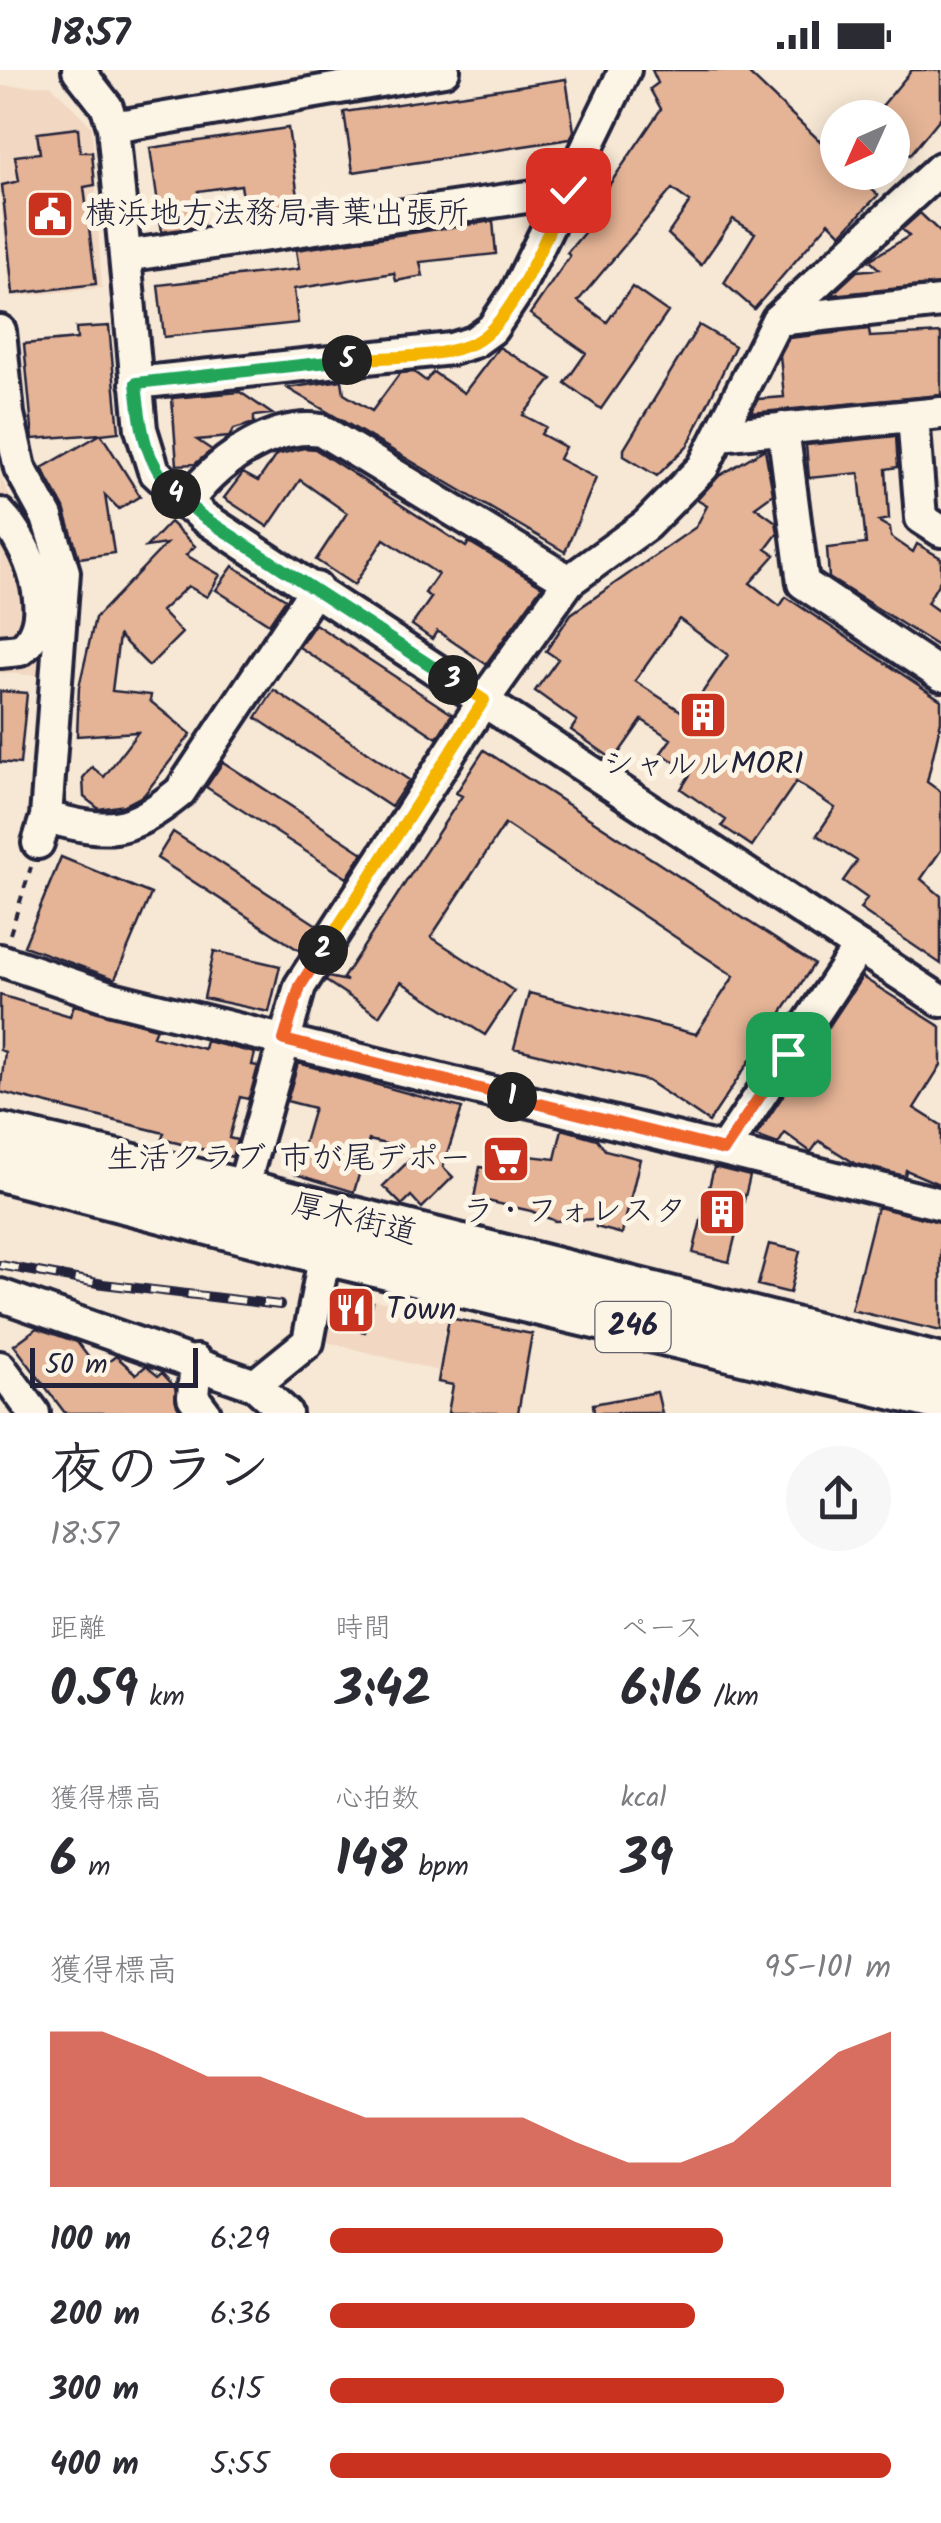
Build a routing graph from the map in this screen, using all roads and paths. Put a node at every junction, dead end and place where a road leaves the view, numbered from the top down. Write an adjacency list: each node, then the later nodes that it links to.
1 (78, 70): 4 (street)
2 (444, 70): 4 (street)
3 (625, 70): 6 (street)
4 (113, 127): 7 (street)
5 (941, 168): 9 (street)
6 (568, 190): 7 (street); 11 (street)
7 (125, 256): 11 (street)
8 (941, 302): 9 (street)
9 (777, 320): 14 (street)
10 (0, 331): 23 (street)
11 (136, 383): 15 (street)
12 (927, 414): 13 (street); 17 (street)
13 (782, 428): 14 (street); 21 (street)
14 (720, 435): 18 (street)
15 (186, 505): 18 (street); 19 (street)
16 (0, 514): 20 (street)
17 (941, 531)
18 (570, 581): 22 (street)
19 (316, 588): 22 (street); 23 (street)
20 (0, 652)
21 (941, 675)
22 (484, 700): 24 (street); 27 (street)
23 (42, 830): 25 (path)
24 (859, 947): 26 (street); 29 (street)
25 (1, 960): 27 (street)
26 (941, 1001)
27 (284, 1040): 29 (street); 31 (street)
28 (0, 1135): 31 (highway, 厚木街道 / 246)
29 (724, 1150): 32 (street)
30 (0, 1168): 33 (highway, 厚木街道 / 246)
31 (242, 1191): 36 (highway, 厚木街道 / 246)
32 (941, 1204)
33 (325, 1253): 38 (street); 39 (highway, 厚木街道 / 246)
34 (0, 1295): 35 (street)
35 (196, 1361): 38 (street); 41 (street)
36 (941, 1366)
37 (0, 1367): 40 (street)
38 (255, 1385): 42 (street)
39 (941, 1398)
40 (34, 1413)
41 (204, 1413)
42 (286, 1413)

